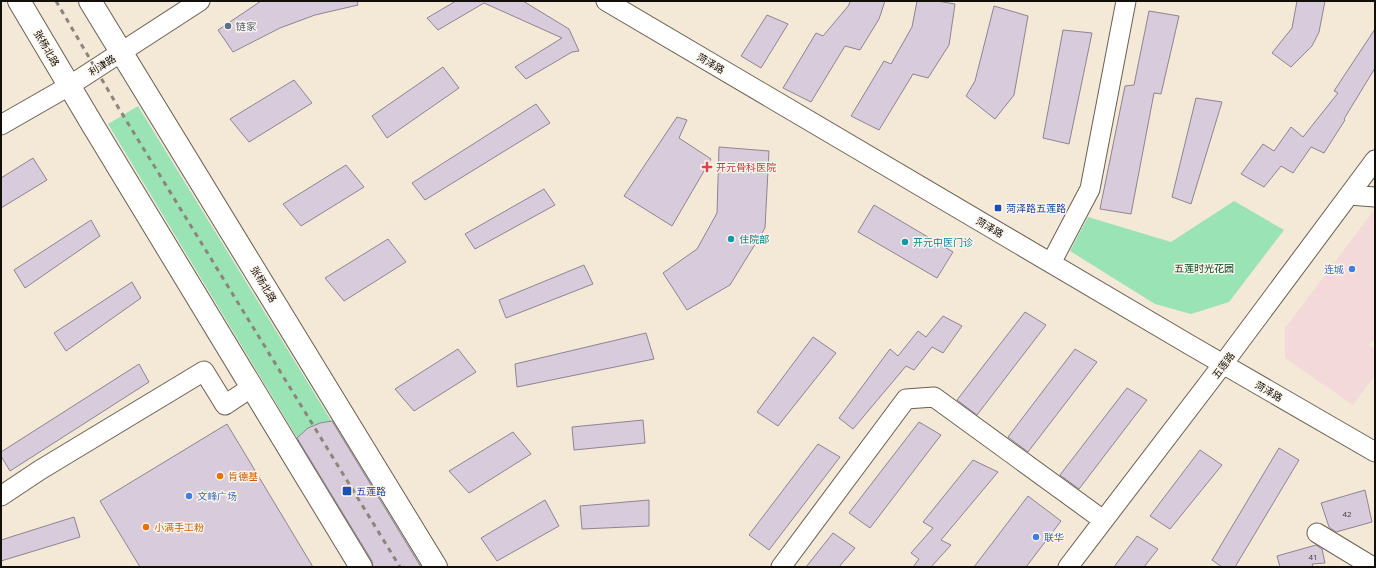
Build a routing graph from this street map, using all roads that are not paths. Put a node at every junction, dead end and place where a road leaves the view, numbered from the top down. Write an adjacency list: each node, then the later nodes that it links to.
1 (19, 1): 7 (main road, 张杨北路)
2 (90, 1): 6 (main road, 张杨北路)
3 (200, 1): 6 (street, 利津路)
4 (606, 1): 12 (street, 菏泽路)
5 (1126, 1): 12 (street)
6 (122, 52): 7 (street, 利津路); 20 (main road, 张杨北路)
7 (69, 86): 8 (street, 利津路); 14 (main road, 张杨北路)
8 (1, 125)
9 (1375, 160): 10 (street, 五莲路)
10 (1349, 195): 11 (street); 13 (street, 五莲路)
11 (1375, 197)
12 (1051, 263): 13 (street, 菏泽路)
13 (1223, 364): 15 (street, 菏泽路); 17 (street, 五莲路)
14 (252, 387): 16 (street); 19 (main road, 张杨北路)
15 (1375, 452)
16 (1, 496)
17 (1103, 520): 21 (street); 22 (street, 五莲路)
18 (1316, 533): 23 (street)
19 (361, 567)
20 (436, 567)
21 (781, 567)
22 (1068, 567)
23 (1373, 567)

